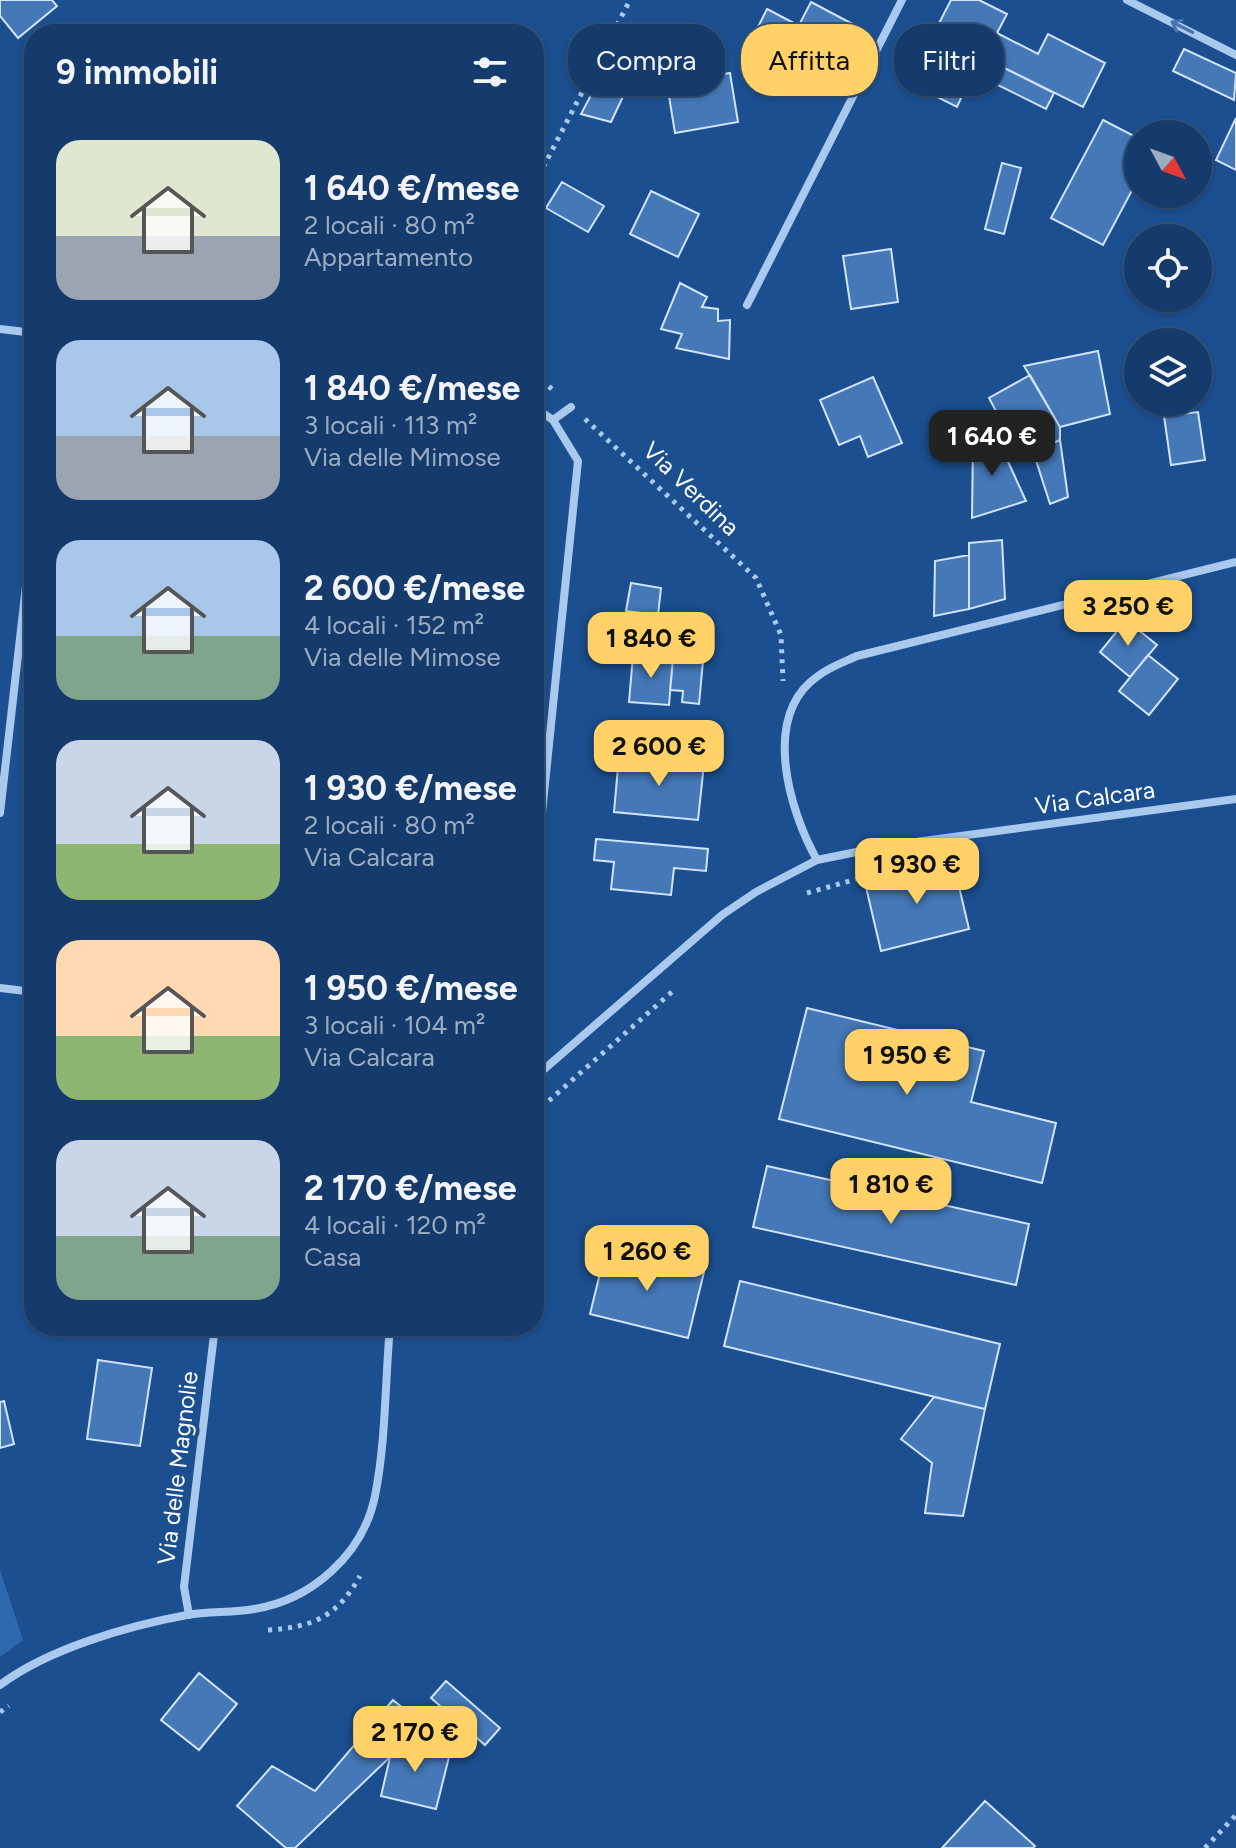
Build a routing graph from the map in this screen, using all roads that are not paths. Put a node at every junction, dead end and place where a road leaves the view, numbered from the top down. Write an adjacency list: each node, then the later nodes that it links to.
1 (902, 0): 4 (street)
2 (1127, 0): 3 (street, one-way to 2)
3 (1236, 55)
4 (747, 305)
5 (0, 329): 6 (street)
6 (24, 332)
7 (571, 407): 9 (street)
8 (544, 414): 9 (street)
9 (553, 420): 12 (street)
10 (1236, 562): 15 (street)
11 (24, 603): 14 (street)
12 (544, 793)
13 (1236, 799): 15 (street, Via Calcara)
14 (0, 813)
15 (817, 860): 18 (street, Via Calcara)
16 (0, 988): 17 (street)
17 (24, 991)
18 (544, 1069)
19 (214, 1336): 21 (street, Via delle Magnolie)
20 (389, 1336): 21 (street)
21 (189, 1615): 22 (street)
22 (0, 1685)

